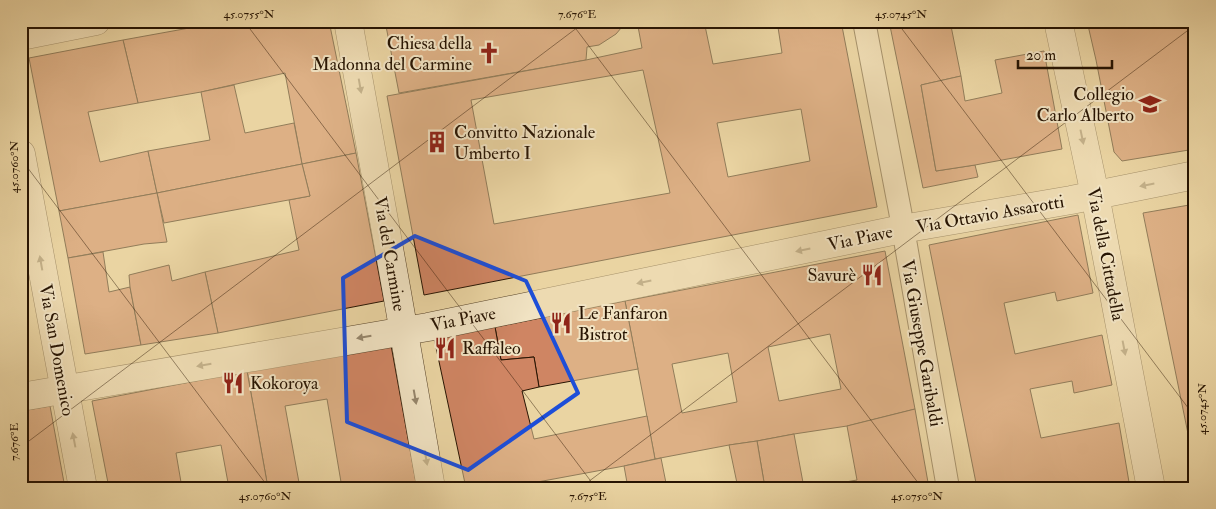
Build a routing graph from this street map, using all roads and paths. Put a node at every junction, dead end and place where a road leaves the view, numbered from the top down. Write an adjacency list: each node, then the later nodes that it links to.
1 (96, 21): 5 (street)
2 (348, 21): 10 (street, Via del Carmine, one-way to 10)
3 (864, 21): 9 (street, Via Giuseppe Garibaldi)
4 (1058, 21): 8 (street, Via della Cittadella, one-way to 8)
5 (21, 36)
6 (21, 154): 11 (street, Via San Domenico, one-way to 6)
7 (1195, 176): 8 (street, Via Ottavio Assarotti, one-way to 8)
8 (1095, 195): 9 (street, Via Ottavio Assarotti); 16 (street, Via della Cittadella, one-way to 16)
9 (902, 229): 10 (street, Via Piave, one-way to 10); 15 (street, Via Giuseppe Garibaldi)
10 (404, 331): 11 (street, Via Piave, one-way to 11); 14 (street, Via del Carmine, one-way to 14)
11 (64, 389): 12 (street, Via Piave); 13 (street, Via San Domenico, one-way to 11)
12 (21, 397)
13 (82, 488)
14 (431, 488)
15 (948, 488)
16 (1150, 488)

